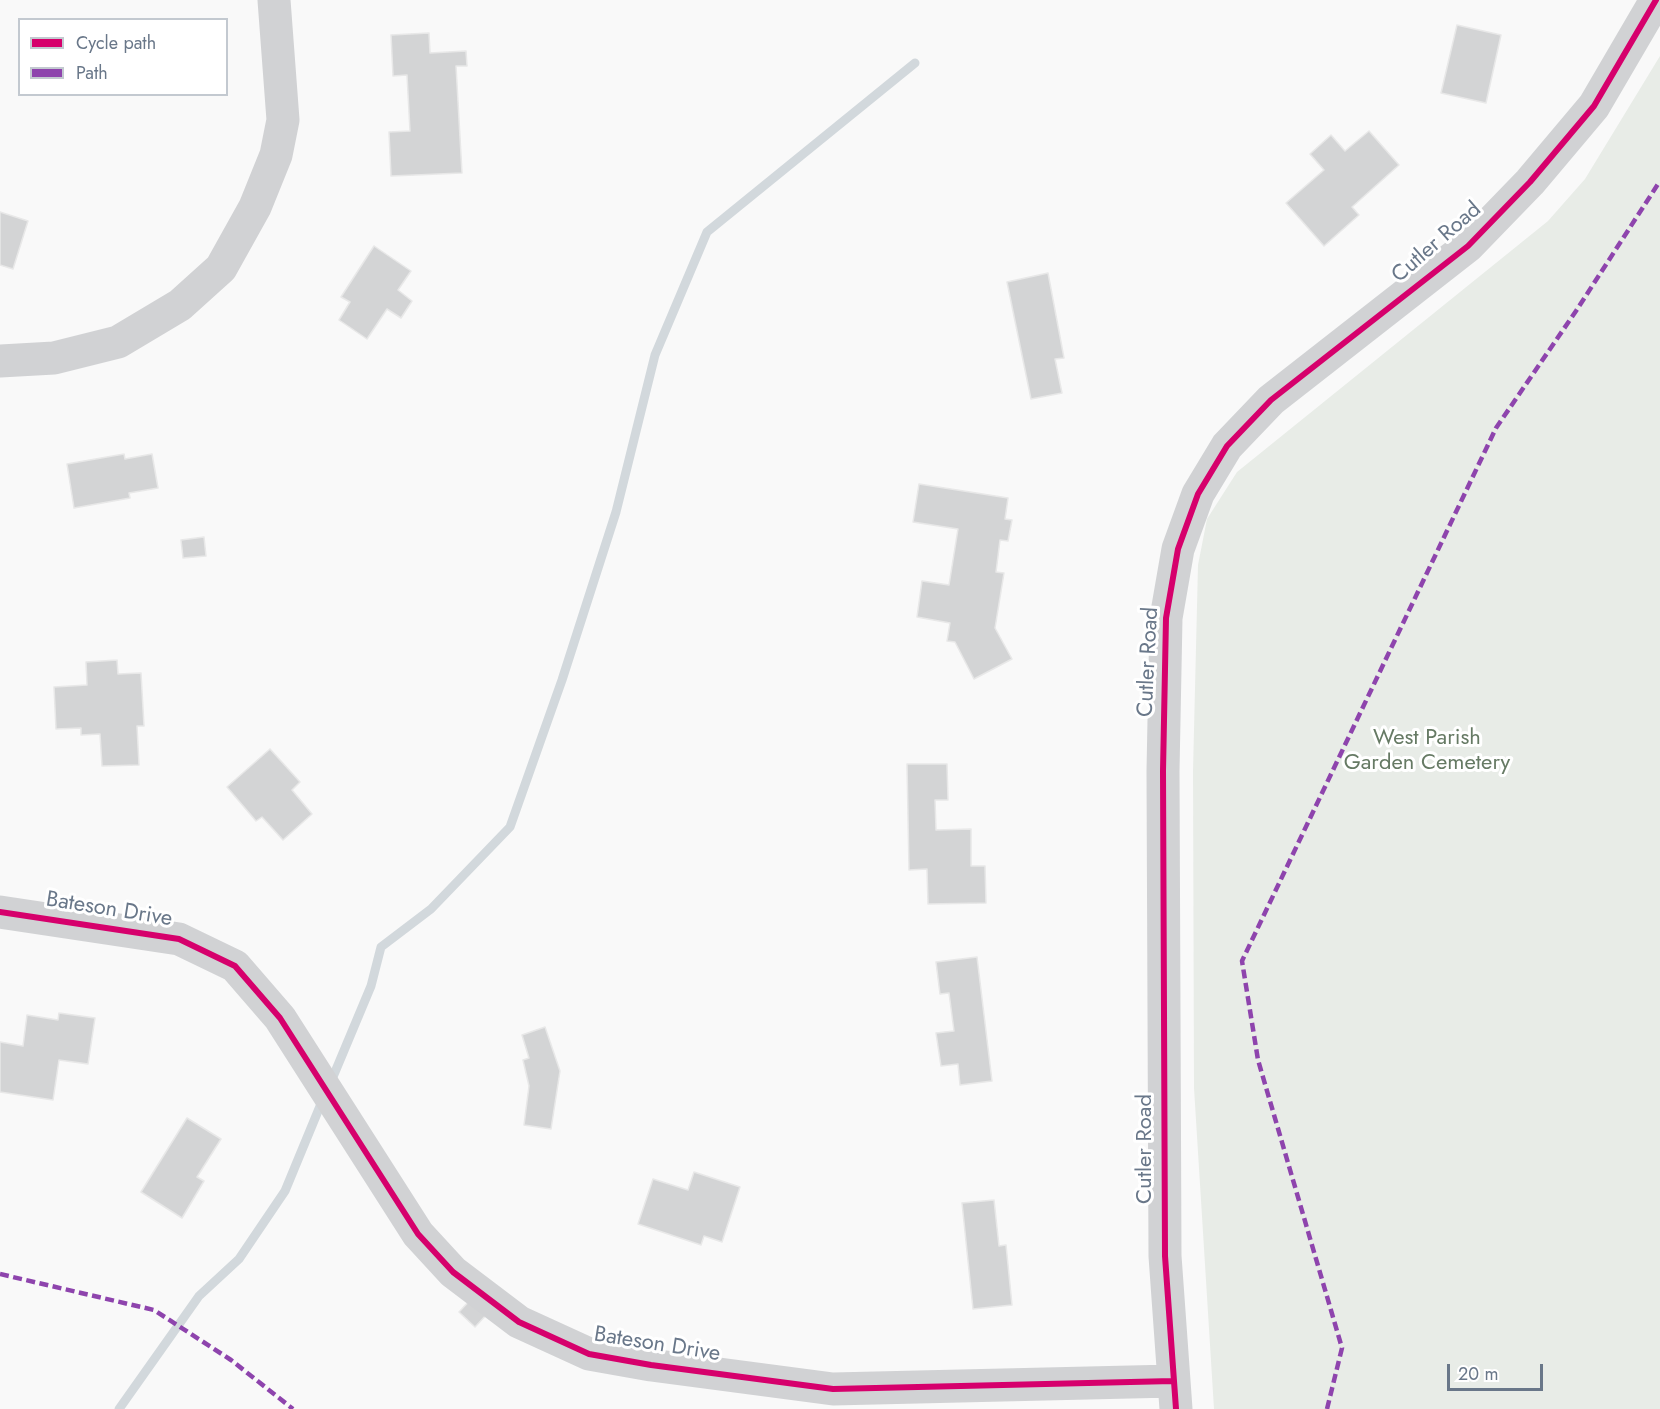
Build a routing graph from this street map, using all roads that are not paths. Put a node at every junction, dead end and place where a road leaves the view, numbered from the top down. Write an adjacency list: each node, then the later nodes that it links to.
1 (274, 0): 3 (street)
2 (1656, 0): 5 (street, Cutler Road)
3 (0, 361)
4 (0, 912): 5 (street, Bateson Drive)
5 (1175, 1395)

